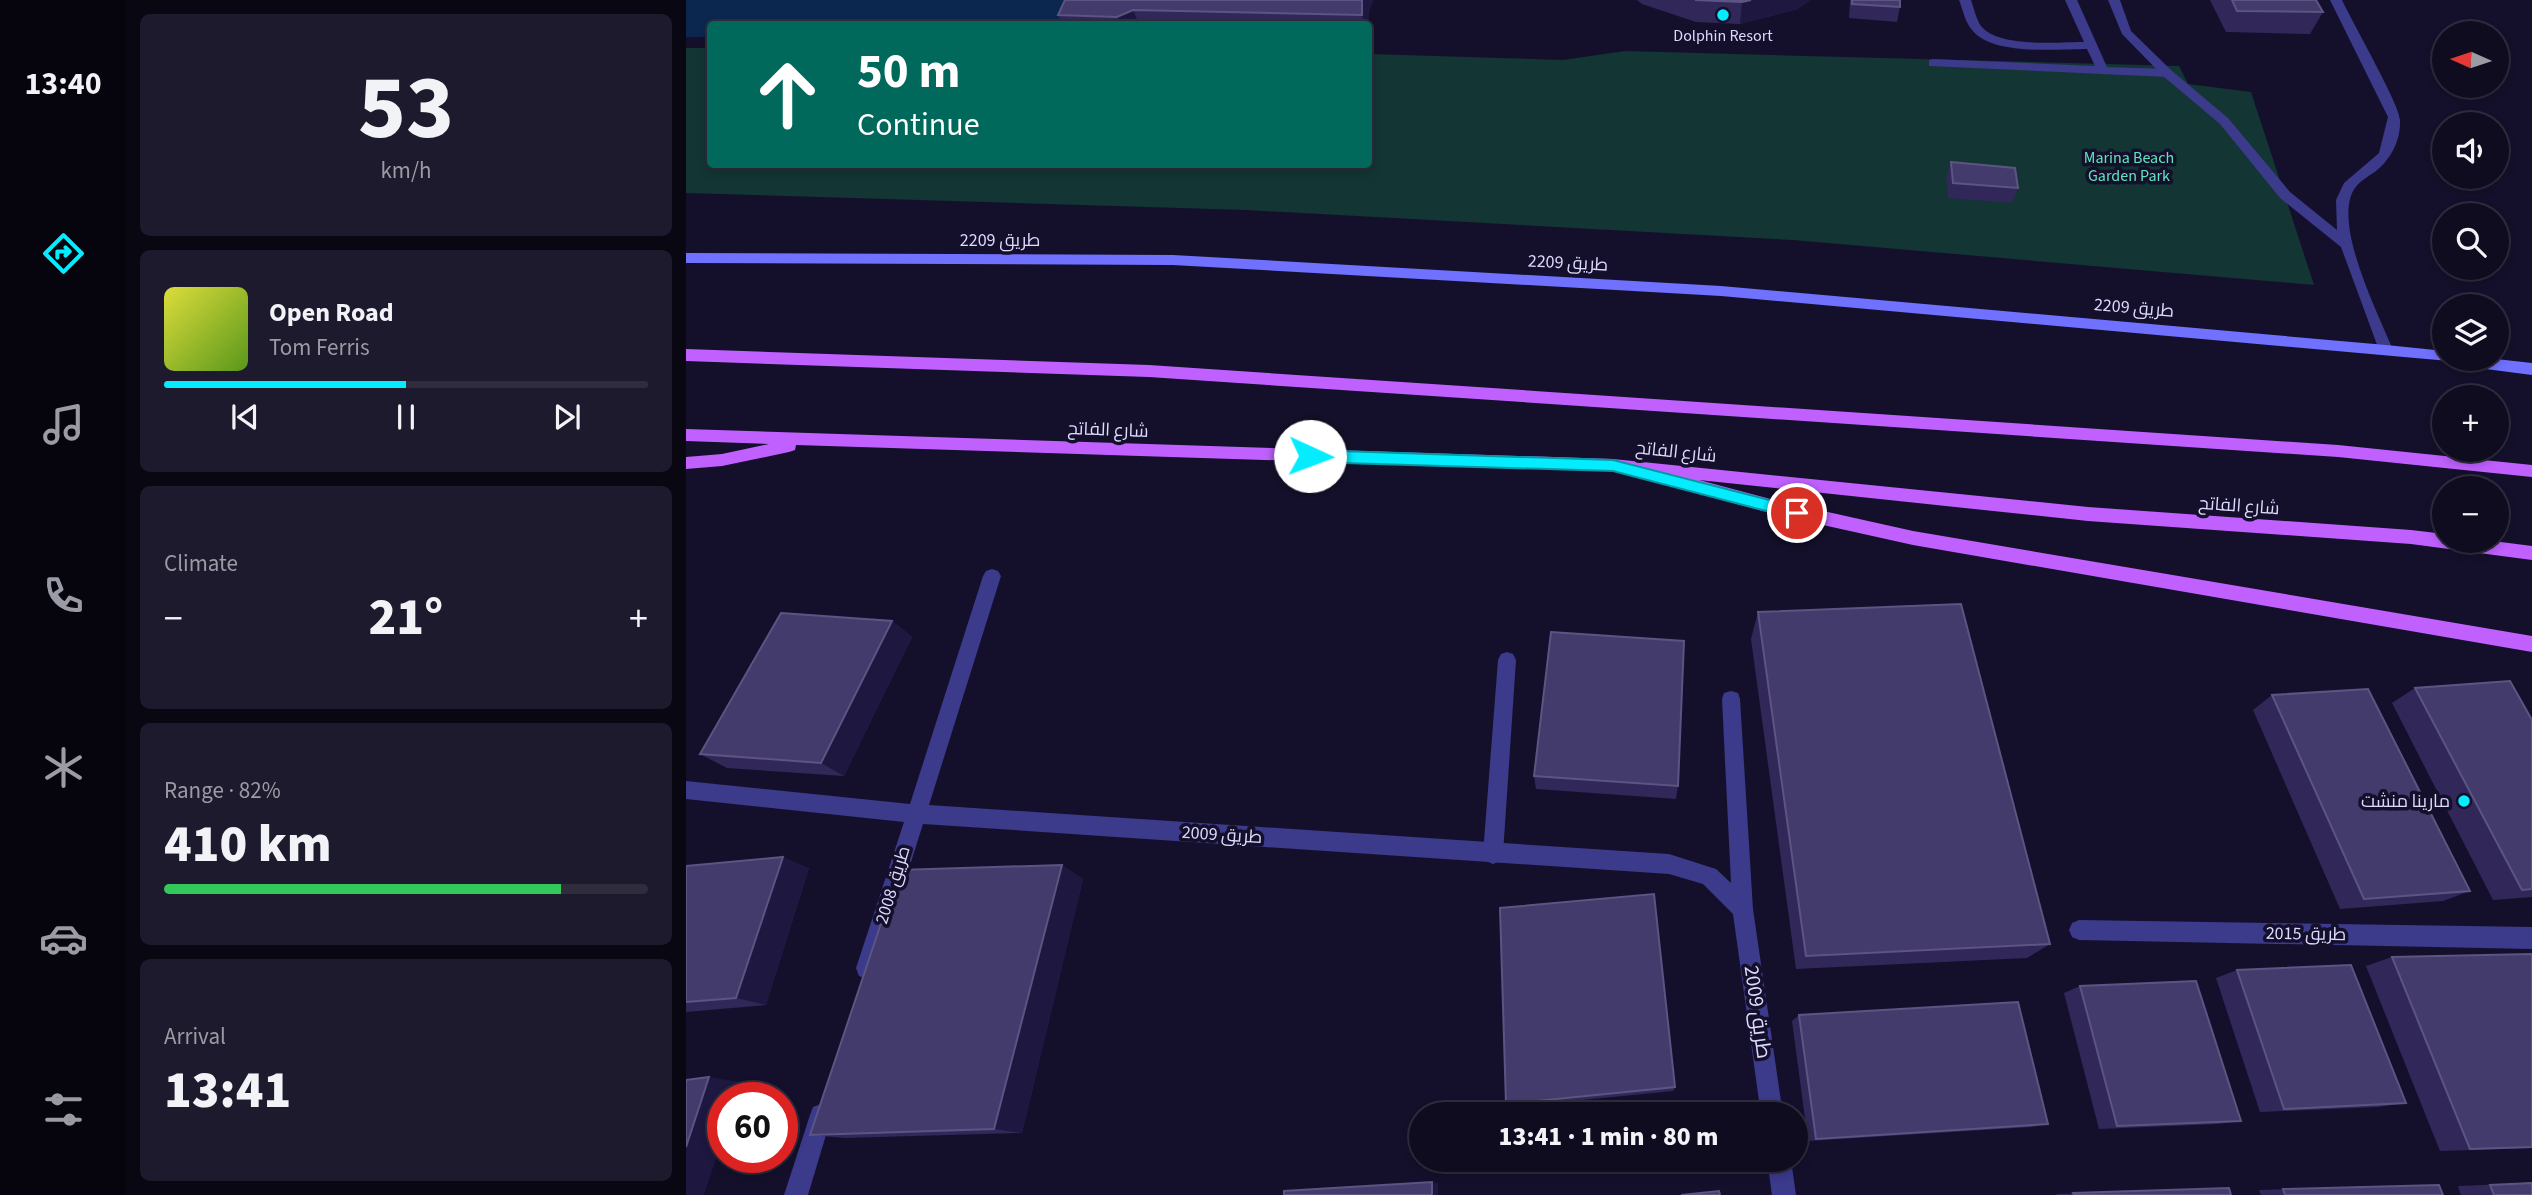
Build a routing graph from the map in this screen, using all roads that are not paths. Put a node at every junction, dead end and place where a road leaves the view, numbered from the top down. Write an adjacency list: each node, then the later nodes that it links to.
1 (1965, 0): 5 (street)
2 (2071, 0): 5 (street)
3 (2114, 0): 8 (street)
4 (2336, 0): 9 (street)
5 (2092, 46): 7 (street)
6 (1933, 63): 7 (street)
7 (2104, 71): 8 (street)
8 (2168, 74): 9 (street)
9 (2345, 244): 11 (street)
10 (686, 258): 11 (street, طريق 2209)
11 (2386, 350): 13 (street, طريق 2209)
12 (686, 355): 20 (main road)
13 (2432, 355)
14 (2509, 366): 15 (street)
15 (2532, 369)
16 (686, 435): 17 (main road, شارع الفاتح)
17 (813, 441): 18 (main road); 19 (main road, شارع الفاتح)
18 (686, 463)
19 (1613, 465): 21 (main road, شارع الفاتح); 23 (main road)
20 (2532, 471)
21 (2532, 553)
22 (992, 576): 27 (street, طريق 2008)
23 (2532, 644)
24 (1507, 660): 28 (street)
25 (1731, 699): 29 (street, طريق 2009)
26 (686, 790): 27 (street, طريق 2009)
27 (915, 814): 28 (street, طريق 2009); 32 (street, طريق 2008)
28 (1493, 854): 29 (street, طريق 2009)
29 (1743, 909): 34 (street, طريق 2009)
30 (2079, 930): 31 (street, طريق 2015)
31 (2532, 939)
32 (862, 985)
33 (829, 1090): 36 (street)
34 (1770, 1102)
35 (1781, 1172): 37 (street)
36 (796, 1195)
37 (1784, 1195)

